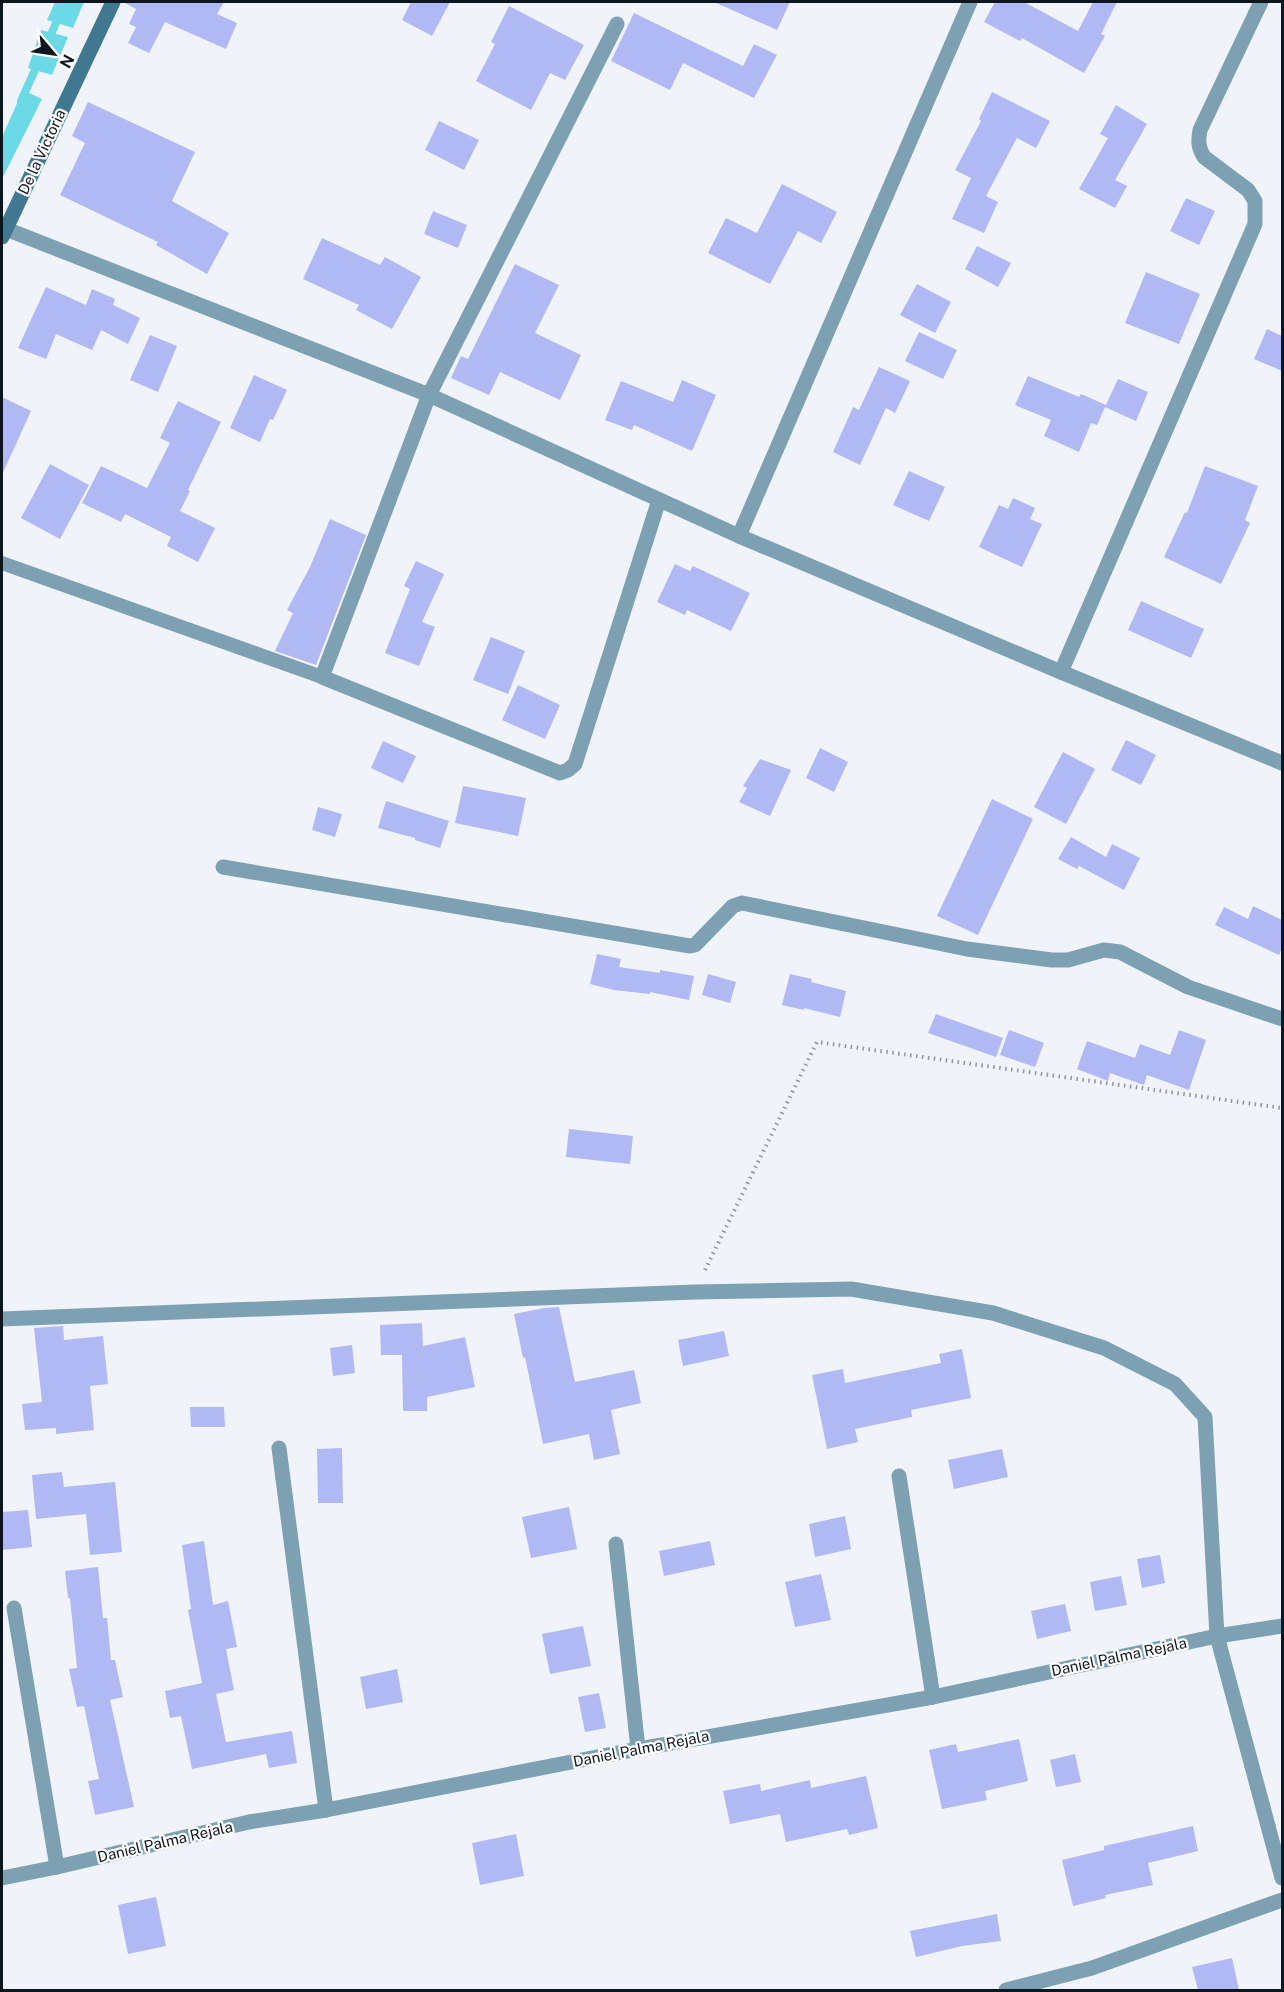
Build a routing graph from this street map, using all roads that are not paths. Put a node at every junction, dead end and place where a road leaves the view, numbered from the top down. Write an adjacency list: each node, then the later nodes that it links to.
1 (113, 2): 5 (main road, De la Victoria)
2 (970, 2): 8 (street)
3 (1261, 2): 10 (street)
4 (617, 24): 6 (street)
5 (4, 233): 6 (street)
6 (429, 395): 7 (street); 11 (street)
7 (658, 500): 8 (street); 11 (street)
8 (739, 536): 10 (street)
9 (2, 563): 11 (lane)
10 (1061, 672): 12 (street)
11 (322, 677)
12 (1282, 763)
13 (223, 867): 14 (street)
14 (1282, 1019)
15 (2, 1319): 21 (street)
16 (279, 1448): 24 (street)
17 (899, 1476): 22 (street)
18 (616, 1544): 23 (street)
19 (14, 1608): 25 (street)
20 (1282, 1626): 21 (street, Daniel Palma Rejala)
21 (1217, 1636): 22 (street, Daniel Palma Rejala); 27 (street)
22 (933, 1696): 23 (street, Daniel Palma Rejala)
23 (638, 1749): 24 (street, Daniel Palma Rejala)
24 (326, 1810): 25 (street, Daniel Palma Rejala)
25 (57, 1867): 26 (street, Daniel Palma Rejala)
26 (2, 1878)
27 (1282, 1878)
28 (1282, 1900): 29 (street)
29 (1006, 1990)

